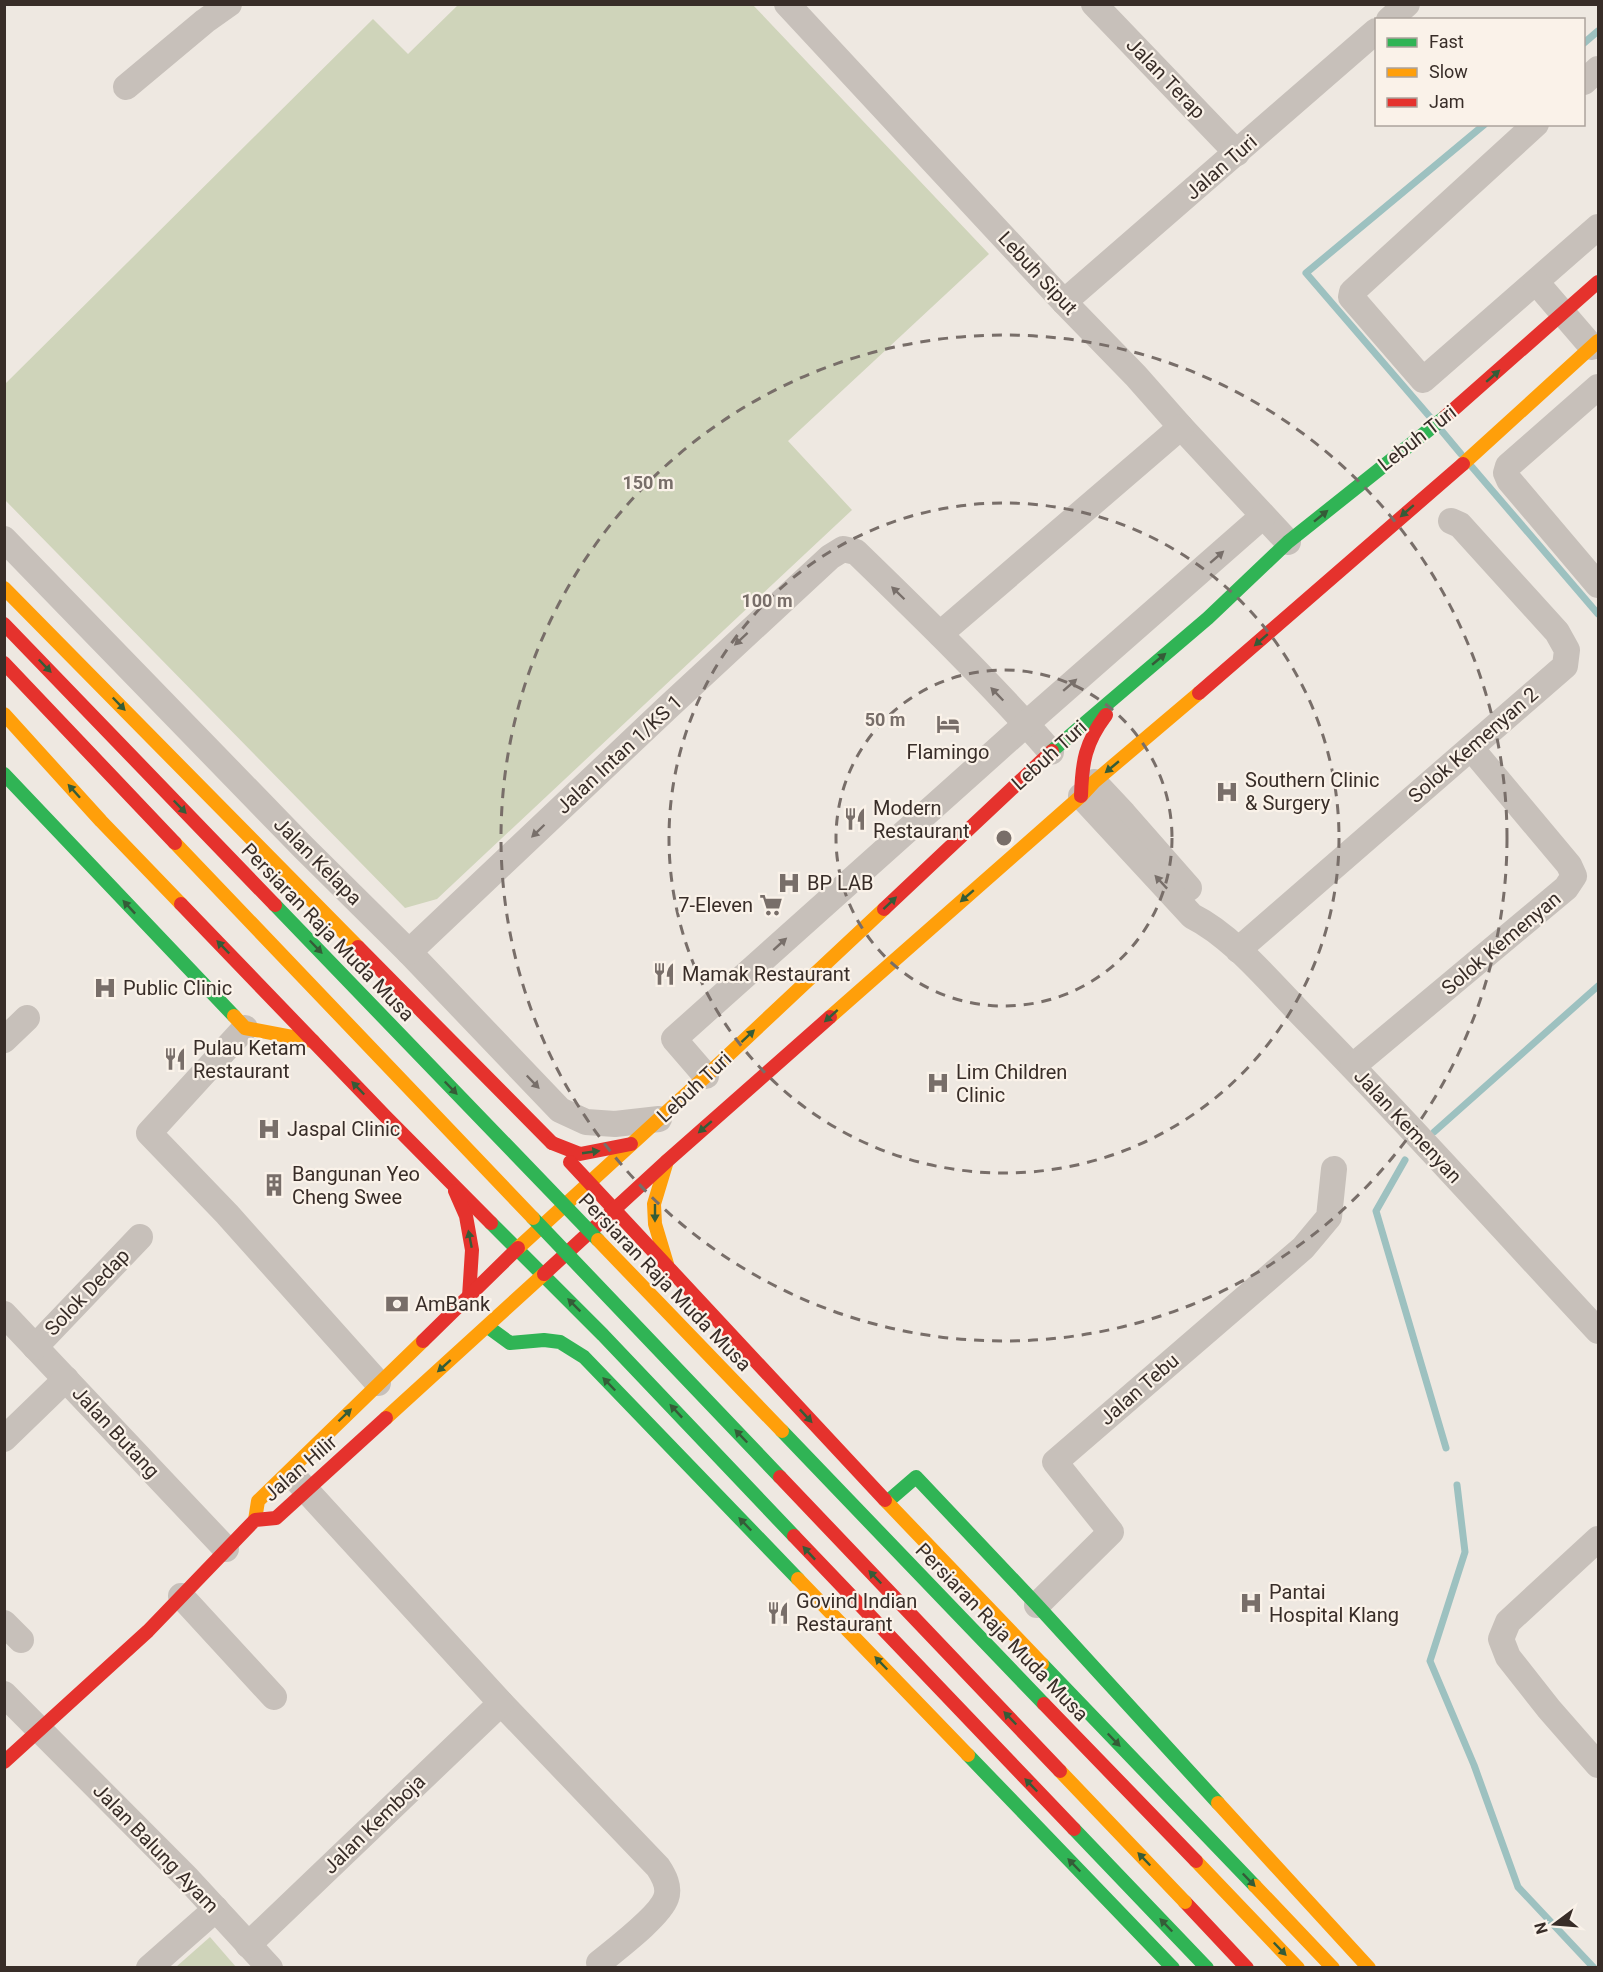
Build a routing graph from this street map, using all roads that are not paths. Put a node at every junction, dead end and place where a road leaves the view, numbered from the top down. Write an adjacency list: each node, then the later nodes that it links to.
1 (229, 4): 9 (street)
2 (787, 4): 15 (street, Lebuh Siput)
3 (1094, 4): 11 (street, Jalan Terap)
4 (1407, 4): 5 (street)
5 (1391, 18)
6 (1375, 33): 11 (street, Jalan Turi)
7 (1599, 69): 8 (street)
8 (1585, 81)
9 (126, 87)
10 (1534, 126): 13 (street)
11 (1237, 153): 15 (street, Jalan Turi)
12 (1599, 227): 13 (street)
13 (1536, 282): 16 (street)
14 (1599, 282): 16 (main road, Lebuh Turi)
15 (1064, 302): 19 (street, Lebuh Siput)
16 (1563, 314): 17 (street); 23 (main road, Lebuh Turi, one-way to 16)
17 (1595, 344): 35 (main road, Lebuh Turi, one-way to 35)
18 (1599, 387): 24 (street)
19 (1181, 427): 20 (street, Lebuh Siput); 27 (street)
20 (1263, 516): 23 (street, Lebuh Siput); 31 (street, Lebuh Turi, one-way to 20)
21 (1451, 521): 32 (street, Solok Kemenyan 2)
22 (4, 539): 36 (street, Jalan Kelapa)
23 (1288, 542): 29 (main road, Lebuh Turi, one-way to 23)
24 (1599, 585)
25 (4, 588): 37 (main road, one-way to 37)
26 (4, 624): 99 (main road, Persiaran Raja Muda Musa, one-way to 99, bridge)
27 (940, 634): 31 (street, one-way to 27); 39 (street, Jalan Intan 1/KS 1, one-way to 39)
28 (4, 663): 98 (main road, one-way to 28, bridge)
29 (1131, 682): 33 (main road, Lebuh Turi); 35 (main road)
30 (4, 714): 43 (main road, one-way to 30)
31 (1026, 724): 33 (street); 46 (street, Lebuh Turi, one-way to 31)
32 (1471, 748): 38 (street, Solok Kemenyan 2); 45 (street, Solok Kemenyan)
33 (1051, 752): 46 (main road, Lebuh Turi, one-way to 33)
34 (4, 774): 41 (main road, one-way to 34)
35 (1087, 789): 38 (street, Jalan Kemenyan); 51 (main road, Lebuh Turi, one-way to 51)
36 (303, 847): 37 (street); 39 (street, Jalan Kelapa)
37 (280, 868): 44 (main road)
38 (1238, 950): 45 (street, Jalan Kemenyan)
39 (409, 952): 48 (street, Jalan Kelapa, one-way to 48)
40 (27, 1018): 42 (street)
41 (244, 1028): 43 (main road); 71 (street)
42 (4, 1040)
43 (313, 1041): 47 (main road, one-way to 43)
44 (462, 1053): 47 (main road); 49 (main road)
45 (1353, 1066): 66 (street, Jalan Kemenyan)
46 (706, 1076): 48 (main road, Lebuh Turi)
47 (386, 1117): 53 (main road)
48 (659, 1119): 50 (main road, Lebuh Turi)
49 (552, 1143): 50 (main road, one-way to 50); 54 (main road)
50 (631, 1144): 54 (main road, Lebuh Turi)
51 (667, 1161): 55 (main road, Lebuh Turi); 58 (main road, one-way to 58)
52 (1334, 1169): 80 (street, Jalan Tebu)
53 (451, 1182): 57 (main road); 60 (main road, one-way to 53)
54 (589, 1182): 55 (main road); 57 (main road, Lebuh Turi)
55 (614, 1209): 58 (main road); 59 (main road, Lebuh Turi)
56 (140, 1237): 68 (street, Solok Dedap)
57 (518, 1248): 59 (main road); 60 (main road, Jalan Hilir)
58 (667, 1264): 61 (main road)
59 (544, 1274): 65 (main road, Jalan Hilir); 67 (main road, one-way to 59)
60 (469, 1297): 71 (main road, Jalan Hilir)
61 (705, 1309): 69 (main road); 75 (main road, one-way to 75)
62 (4, 1314): 68 (street, Jalan Butang)
63 (518, 1319): 65 (main road)
64 (572, 1323): 67 (main road)
65 (488, 1327): 74 (main road, Jalan Hilir, one-way to 74); 85 (main road, one-way to 65)
66 (1599, 1331)
67 (603, 1335): 69 (main road)
68 (35, 1347): 70 (street, Jalan Butang)
69 (641, 1374): 81 (main road, one-way to 69)
70 (66, 1379): 72 (street); 78 (street, Jalan Butang)
71 (378, 1383): 73 (main road, Jalan Hilir, one-way to 71)
72 (4, 1439)
73 (288, 1470): 74 (street); 76 (main road, Jalan Hilir)
74 (307, 1490): 76 (main road, Jalan Hilir); 84 (street)
75 (887, 1502): 80 (main road); 88 (main road, one-way to 88)
76 (255, 1520): 78 (main road, Jalan Hilir)
77 (1599, 1539): 90 (street)
78 (226, 1550): 79 (main road, Jalan Hilir)
79 (181, 1596): 83 (street); 86 (main road, Jalan Hilir)
80 (1037, 1605): 87 (main road)
81 (864, 1610): 85 (main road); 97 (main road, one-way to 81)
82 (4, 1694): 86 (street, Jalan Balung Ayam)
83 (274, 1697)
84 (501, 1703): 92 (street, Jalan Kemboja); 93 (street)
85 (941, 1726): 96 (main road, one-way to 85)
86 (41, 1729): 89 (main road, Jalan Hilir); 91 (street, Jalan Balung Ayam)
87 (1165, 1744): 88 (main road); 101 (main road)
88 (1130, 1756): 100 (main road, one-way to 100)
89 (4, 1762)
90 (1599, 1765)
91 (216, 1909): 92 (street, Jalan Balung Ayam); 94 (street)
92 (248, 1945): 95 (street, Jalan Balung Ayam)
93 (599, 1963)
94 (149, 1968)
95 (270, 1968)
96 (1173, 1968)
97 (1207, 1968)
98 (1247, 1968)
99 (1298, 1968)
100 (1333, 1968)
101 (1370, 1968)

